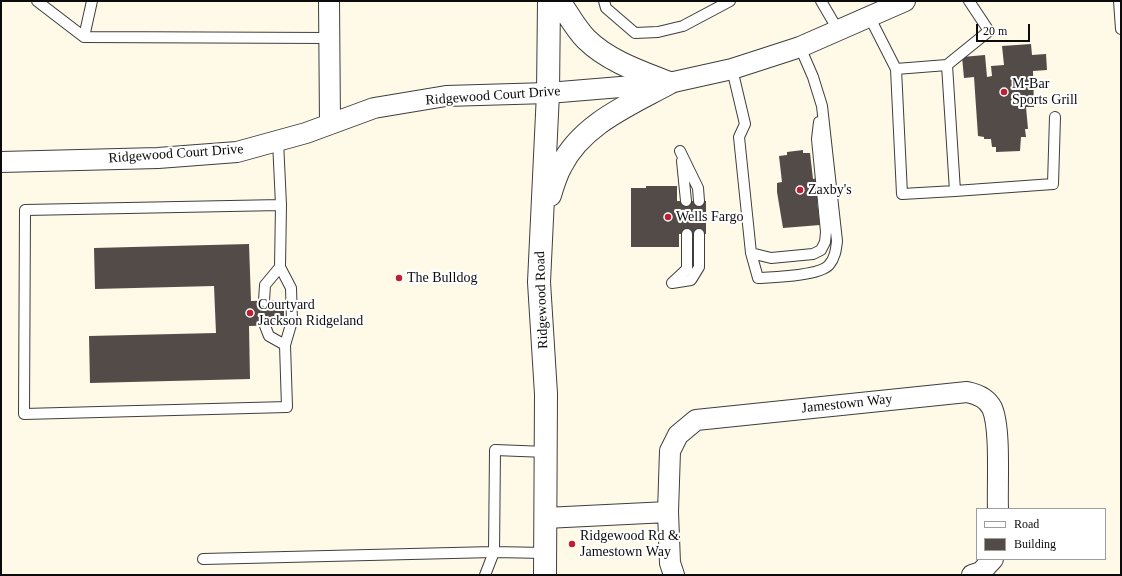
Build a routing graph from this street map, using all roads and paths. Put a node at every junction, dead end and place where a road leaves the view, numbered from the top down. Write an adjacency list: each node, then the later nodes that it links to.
1 (36, 1): 15 (lane)
2 (92, 1): 15 (lane)
3 (329, 1): 16 (street)
4 (549, 1): 22 (street, Ridgewood Road)
5 (559, 1): 21 (street)
6 (604, 1): 7 (lane)
7 (730, 1)
8 (821, 1): 14 (lane)
9 (905, 1): 12 (street, Ridgewood Court Drive)
10 (969, 1): 18 (lane)
11 (1119, 1): 13 (lane)
12 (869, 16): 14 (street, Ridgewood Court Drive); 20 (lane)
13 (1121, 29)
14 (838, 30): 17 (street, Ridgewood Court Drive)
15 (84, 37): 16 (lane)
16 (329, 38): 25 (street)
17 (800, 47): 19 (street, Ridgewood Court Drive); 23 (lane)
18 (947, 65): 20 (lane); 28 (lane)
19 (732, 69): 21 (street, Ridgewood Court Drive); 35 (lane)
20 (896, 69): 28 (lane)
21 (669, 83): 22 (street, Ridgewood Court Drive); 32 (street)
22 (548, 93): 25 (street, Ridgewood Court Drive); 32 (street, Ridgewood Road)
23 (822, 106): 35 (lane); 35 (lane)
24 (1055, 117): 28 (lane)
25 (330, 124): 26 (street, Ridgewood Court Drive)
26 (278, 141): 27 (street, Ridgewood Court Drive); 31 (lane)
27 (1, 162)
28 (955, 191)
29 (686, 201): 30 (lane)
30 (698, 201)
31 (281, 205): 36 (lane); 39 (lane)
32 (542, 215): 40 (street, Ridgewood Road)
33 (687, 234): 34 (lane)
34 (699, 234)
35 (751, 253)
36 (280, 267): 37 (lane); 39 (lane)
37 (264, 301)
38 (265, 326): 39 (lane)
39 (285, 345)
40 (546, 452): 43 (street, Ridgewood Road); 44 (lane)
41 (998, 508): 42 (street, Jamestown Way)
42 (668, 512): 43 (street); 50 (street, Jamestown Way)
43 (545, 518): 45 (street, Ridgewood Road)
44 (494, 552): 45 (lane); 46 (lane); 48 (lane)
45 (545, 553): 49 (street, Ridgewood Road)
46 (203, 559)
47 (991, 560): 51 (street)
48 (485, 575)
49 (545, 575)
50 (674, 575)
51 (972, 575)

